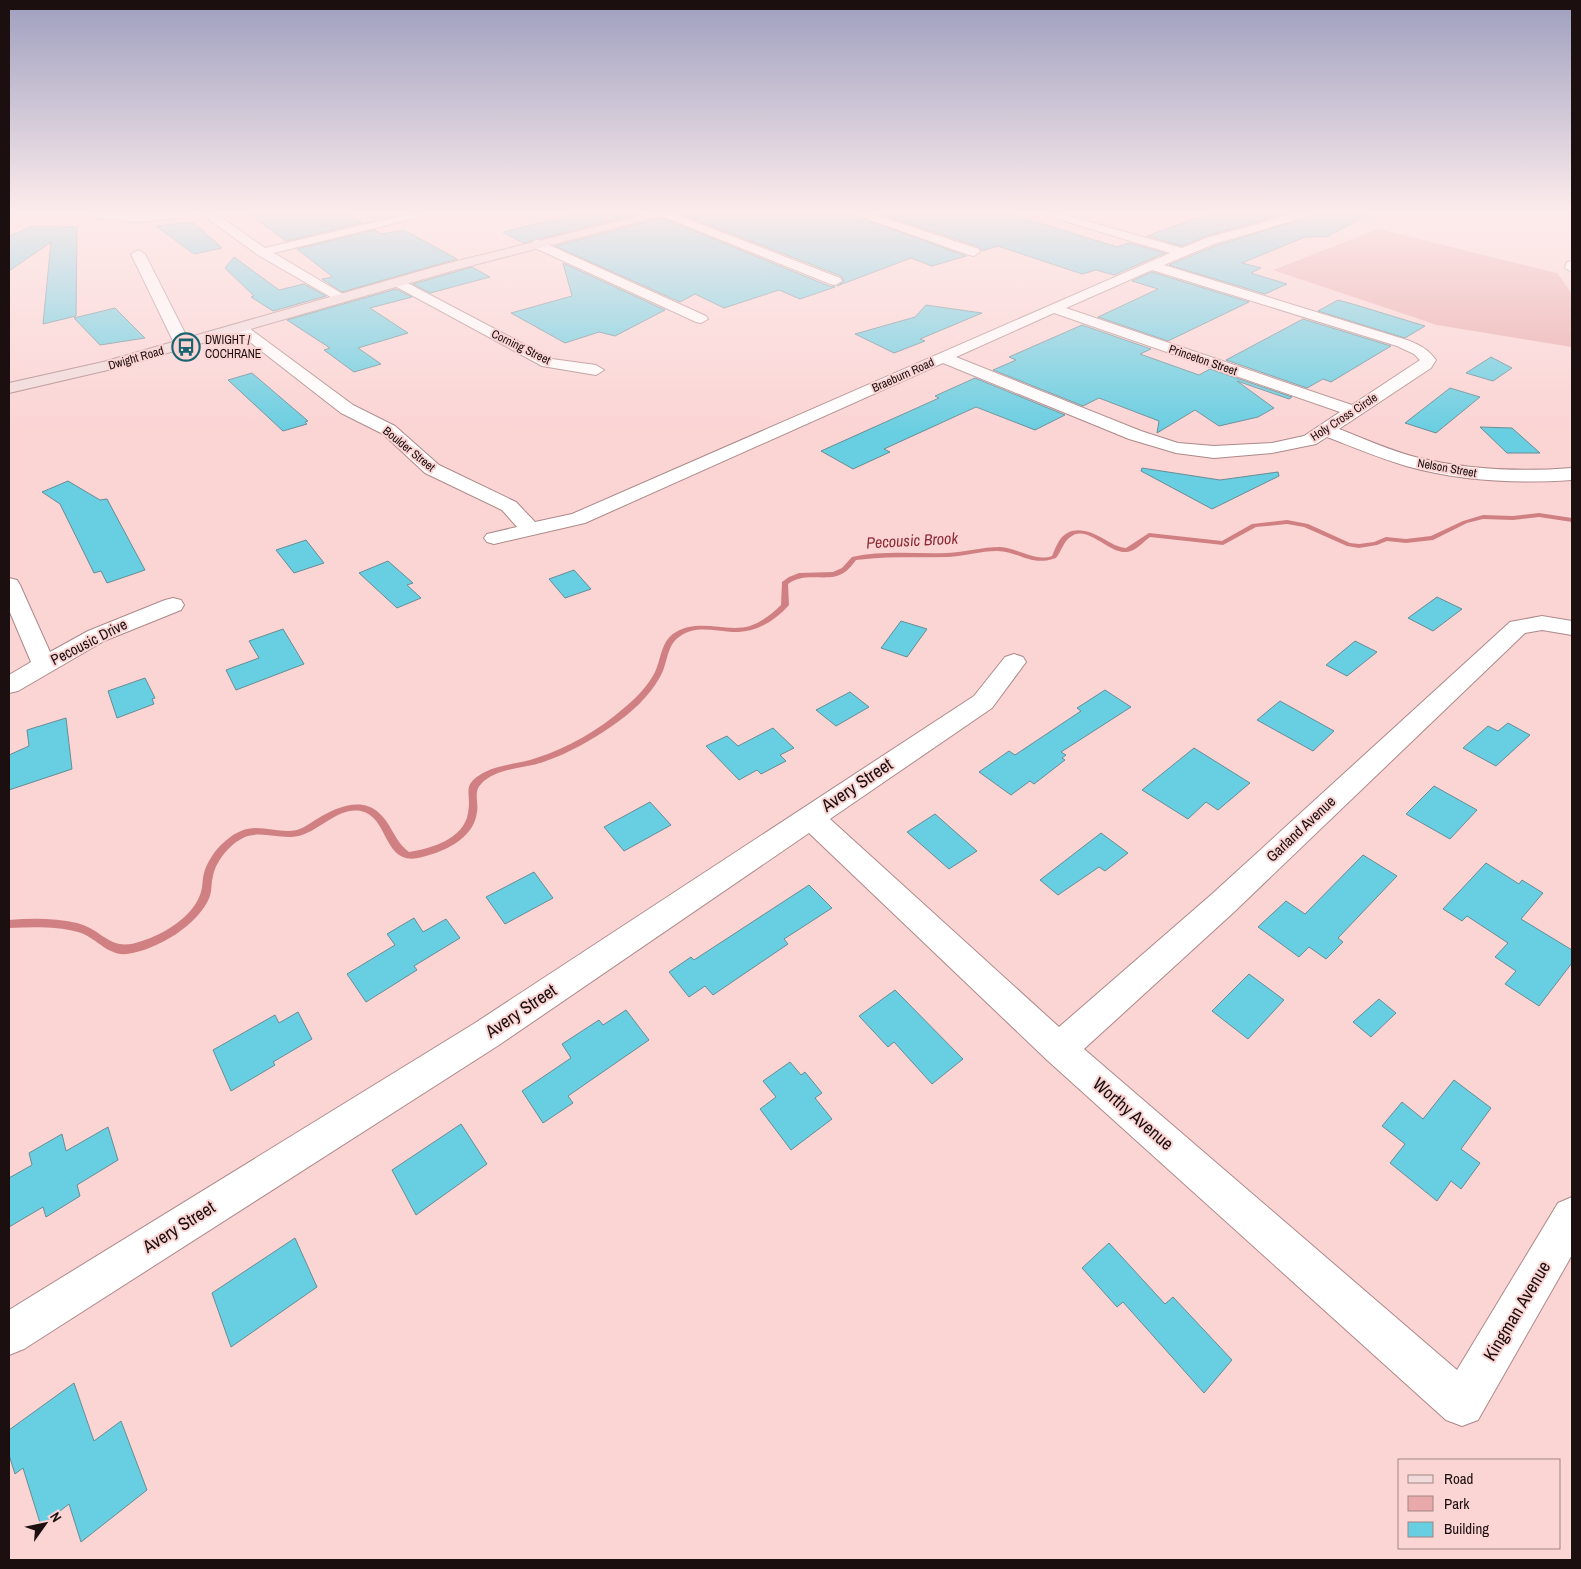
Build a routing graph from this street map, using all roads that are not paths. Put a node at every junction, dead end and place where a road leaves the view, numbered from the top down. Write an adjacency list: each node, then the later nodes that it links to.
1 (154, 286): 12 (street)
2 (320, 286): 8 (street)
3 (384, 286): 8 (main road, Dwight Road)
4 (406, 286): 14 (street, Corning Street)
5 (630, 286): 10 (street)
6 (1104, 286): 9 (street, Braeburn Road)
7 (1218, 286): 16 (street, Holy Cross Circle)
8 (341, 299): 11 (main road, Dwight Road)
9 (1052, 308): 13 (street, Braeburn Road); 16 (street, Princeton Street)
10 (701, 319)
11 (240, 328): 12 (main road, Dwight Road); 19 (street, Boulder Street)
12 (183, 345): 15 (main road, Dwight Road)
13 (942, 357): 17 (street, Holy Cross Circle); 19 (street, Braeburn Road)
14 (596, 370)
15 (9, 388)
16 (1353, 411): 17 (street, Holy Cross Circle)
17 (1327, 431): 18 (street, Nelson Street)
18 (1572, 474)
19 (531, 530): 20 (street, Braeburn Road)
20 (494, 538)
21 (9, 586): 25 (street)
22 (173, 605): 25 (street, Pecousic Drive)
23 (1560, 626): 28 (street, Garland Avenue)
24 (1014, 662): 27 (street, Avery Street)
25 (44, 665): 26 (street, Pecousic Drive)
26 (9, 685)
27 (810, 817): 28 (street, Worthy Avenue); 30 (street, Avery Street)
28 (1059, 1049): 31 (street, Worthy Avenue)
29 (1572, 1217): 31 (street, Kingman Avenue)
30 (9, 1334)
31 (1462, 1404)

